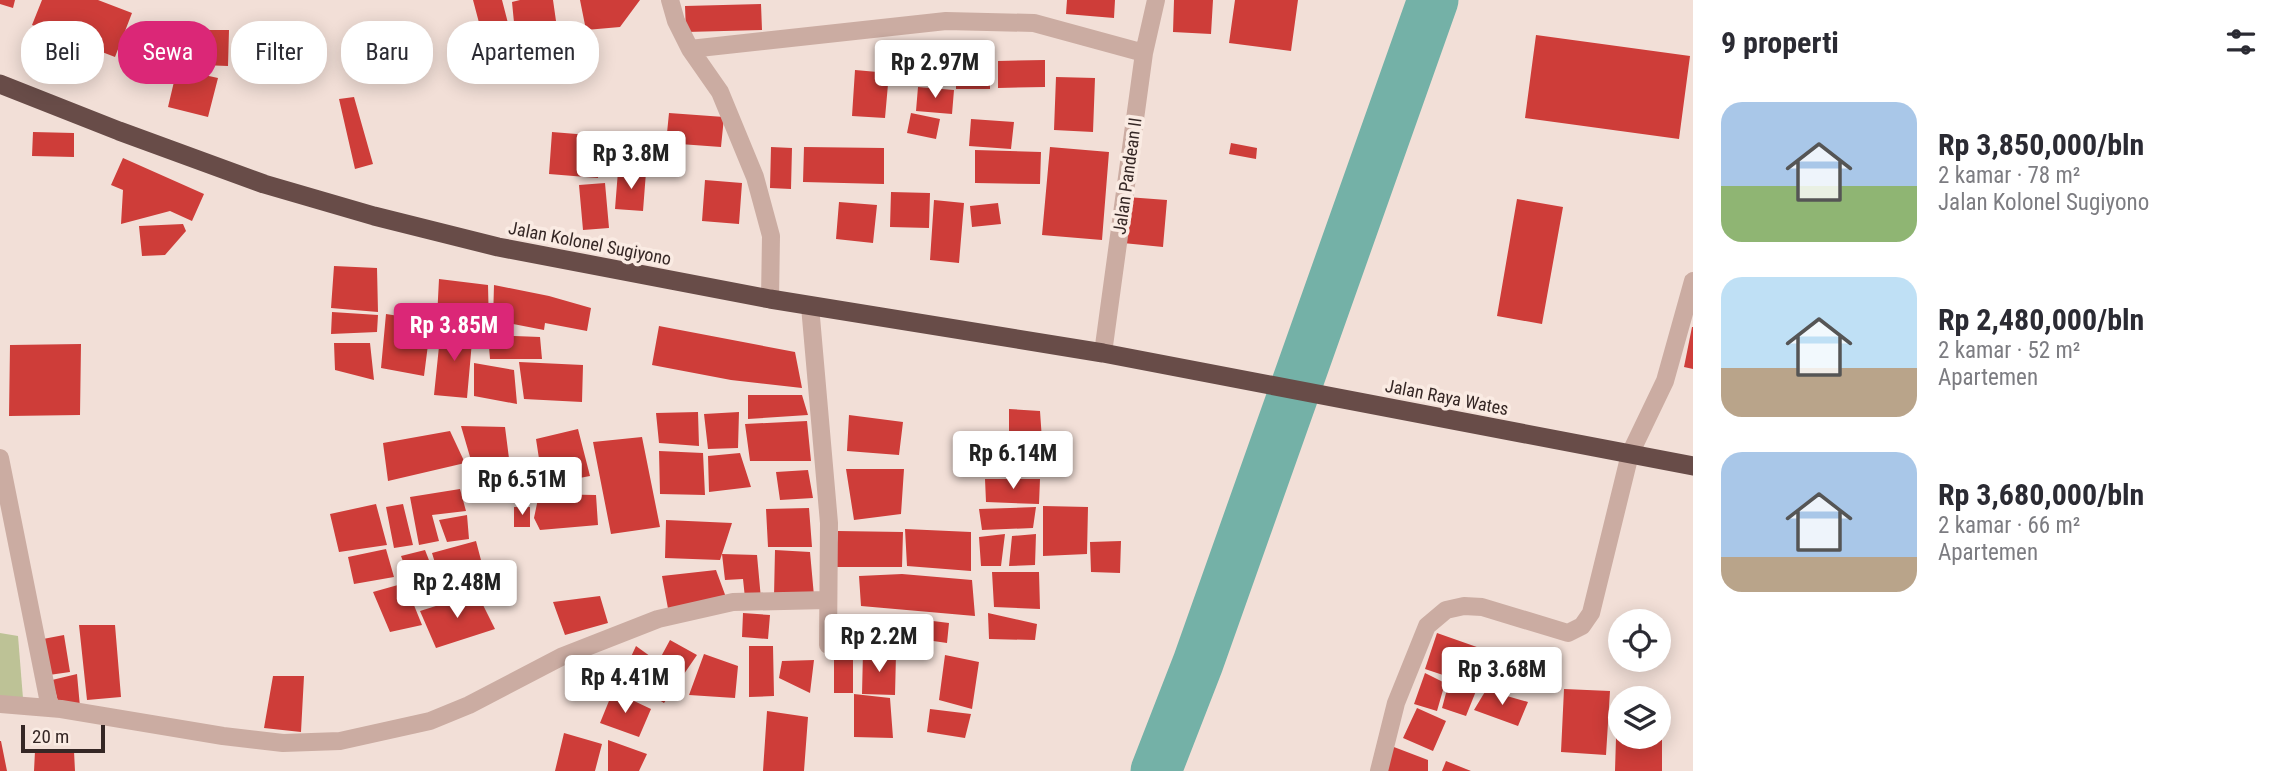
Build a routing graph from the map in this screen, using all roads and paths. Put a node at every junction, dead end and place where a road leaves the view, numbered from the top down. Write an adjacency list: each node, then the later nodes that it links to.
1 (670, 0): 3 (street)
2 (1156, 0): 4 (street, Jalan Pandean II)
3 (690, 49): 4 (street); 7 (street)
4 (1144, 53): 9 (street, Jalan Pandean II)
5 (0, 84): 7 (highway, Jalan Kolonel Sugiyono)
6 (1693, 281): 11 (street)
7 (770, 299): 8 (highway, Jalan Kolonel Sugiyono)
8 (810, 306): 9 (highway, Jalan Kolonel Sugiyono); 14 (street)
9 (1103, 353): 10 (highway, Jalan Kolonel Sugiyono)
10 (1192, 372): 11 (highway, Jalan Raya Wates)
11 (1630, 454): 13 (highway, Jalan Raya Wates); 18 (street)
12 (0, 458): 17 (street)
13 (1693, 466)
14 (827, 600): 15 (street); 17 (street)
15 (828, 645)
16 (0, 705): 17 (street)
17 (50, 708)
18 (1379, 771)

